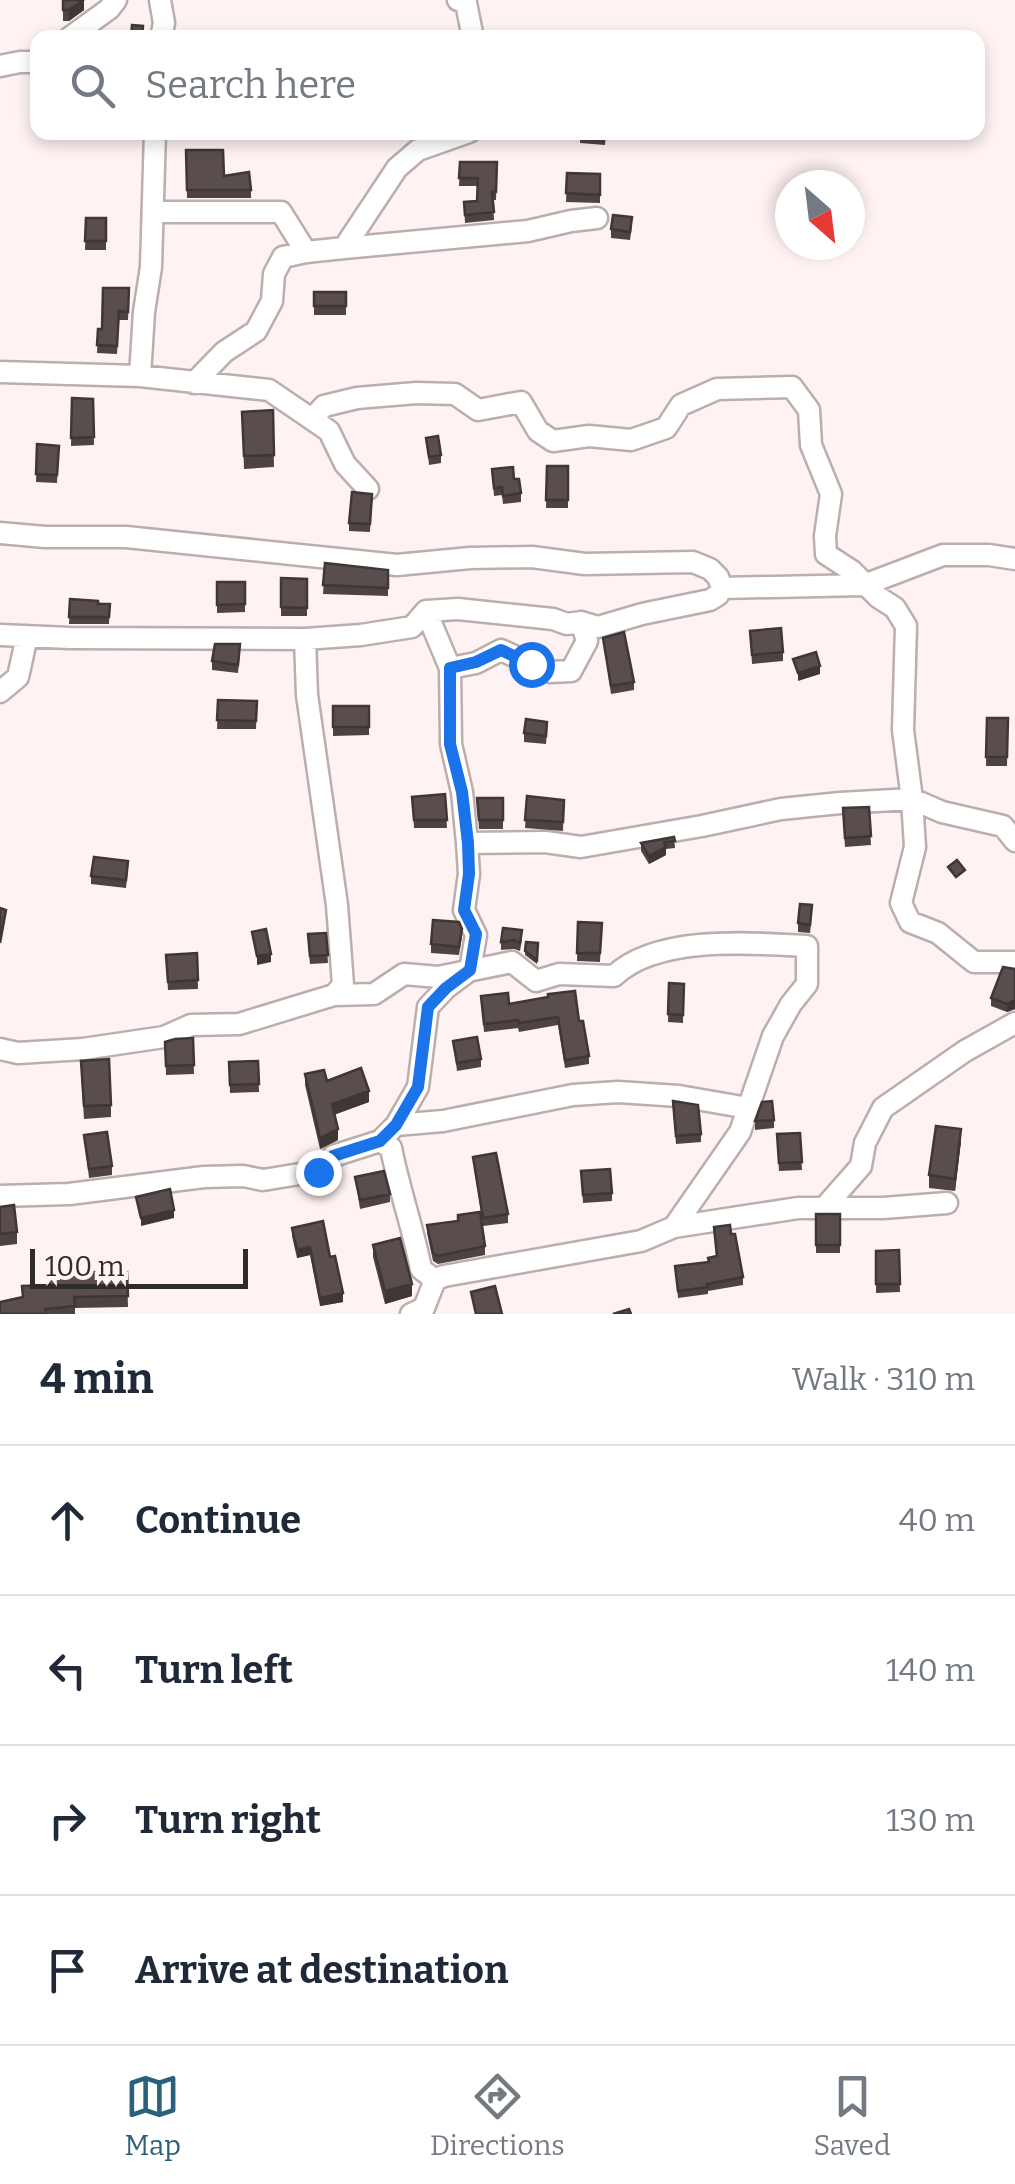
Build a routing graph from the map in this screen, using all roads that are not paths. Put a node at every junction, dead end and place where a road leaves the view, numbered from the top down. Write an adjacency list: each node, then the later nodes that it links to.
1 (116, 0): 4 (street)
2 (160, 0): 5 (street)
3 (458, 0): 6 (street)
4 (80, 30)
5 (163, 30)
6 (471, 30)
7 (30, 62): 8 (street)
8 (0, 66)
9 (155, 140): 11 (street)
10 (446, 140): 13 (street)
11 (153, 212): 14 (street); 16 (street)
12 (597, 218): 13 (street)
13 (344, 248): 14 (street)
14 (306, 252): 17 (street)
15 (0, 372): 16 (street)
16 (140, 376): 17 (street)
17 (194, 383): 18 (street)
18 (312, 418): 19 (street); 22 (street)
19 (368, 488)
20 (0, 533): 23 (street)
21 (1015, 559): 22 (street)
22 (864, 584): 23 (street); 31 (street)
23 (722, 588): 25 (street)
24 (426, 610): 25 (street); 28 (street); 29 (street)
25 (582, 622): 29 (street)
26 (0, 635): 27 (street)
27 (27, 636): 28 (street); 30 (street)
28 (305, 639): 36 (street)
29 (450, 668): 33 (street)
30 (0, 692)
31 (912, 799): 32 (street); 33 (street); 34 (street)
32 (1015, 842)
33 (468, 843): 35 (street)
34 (1015, 962)
35 (470, 970): 36 (street); 39 (street); 40 (street)
36 (334, 994): 38 (street)
37 (1015, 1024): 44 (street)
38 (0, 1049)
39 (748, 1108): 40 (street); 45 (street)
40 (396, 1125): 41 (street)
41 (380, 1141): 42 (street); 46 (street)
42 (0, 1196)
43 (947, 1203): 44 (street)
44 (824, 1208): 45 (street)
45 (674, 1227): 46 (street)
46 (435, 1280): 47 (street)
47 (420, 1312)

